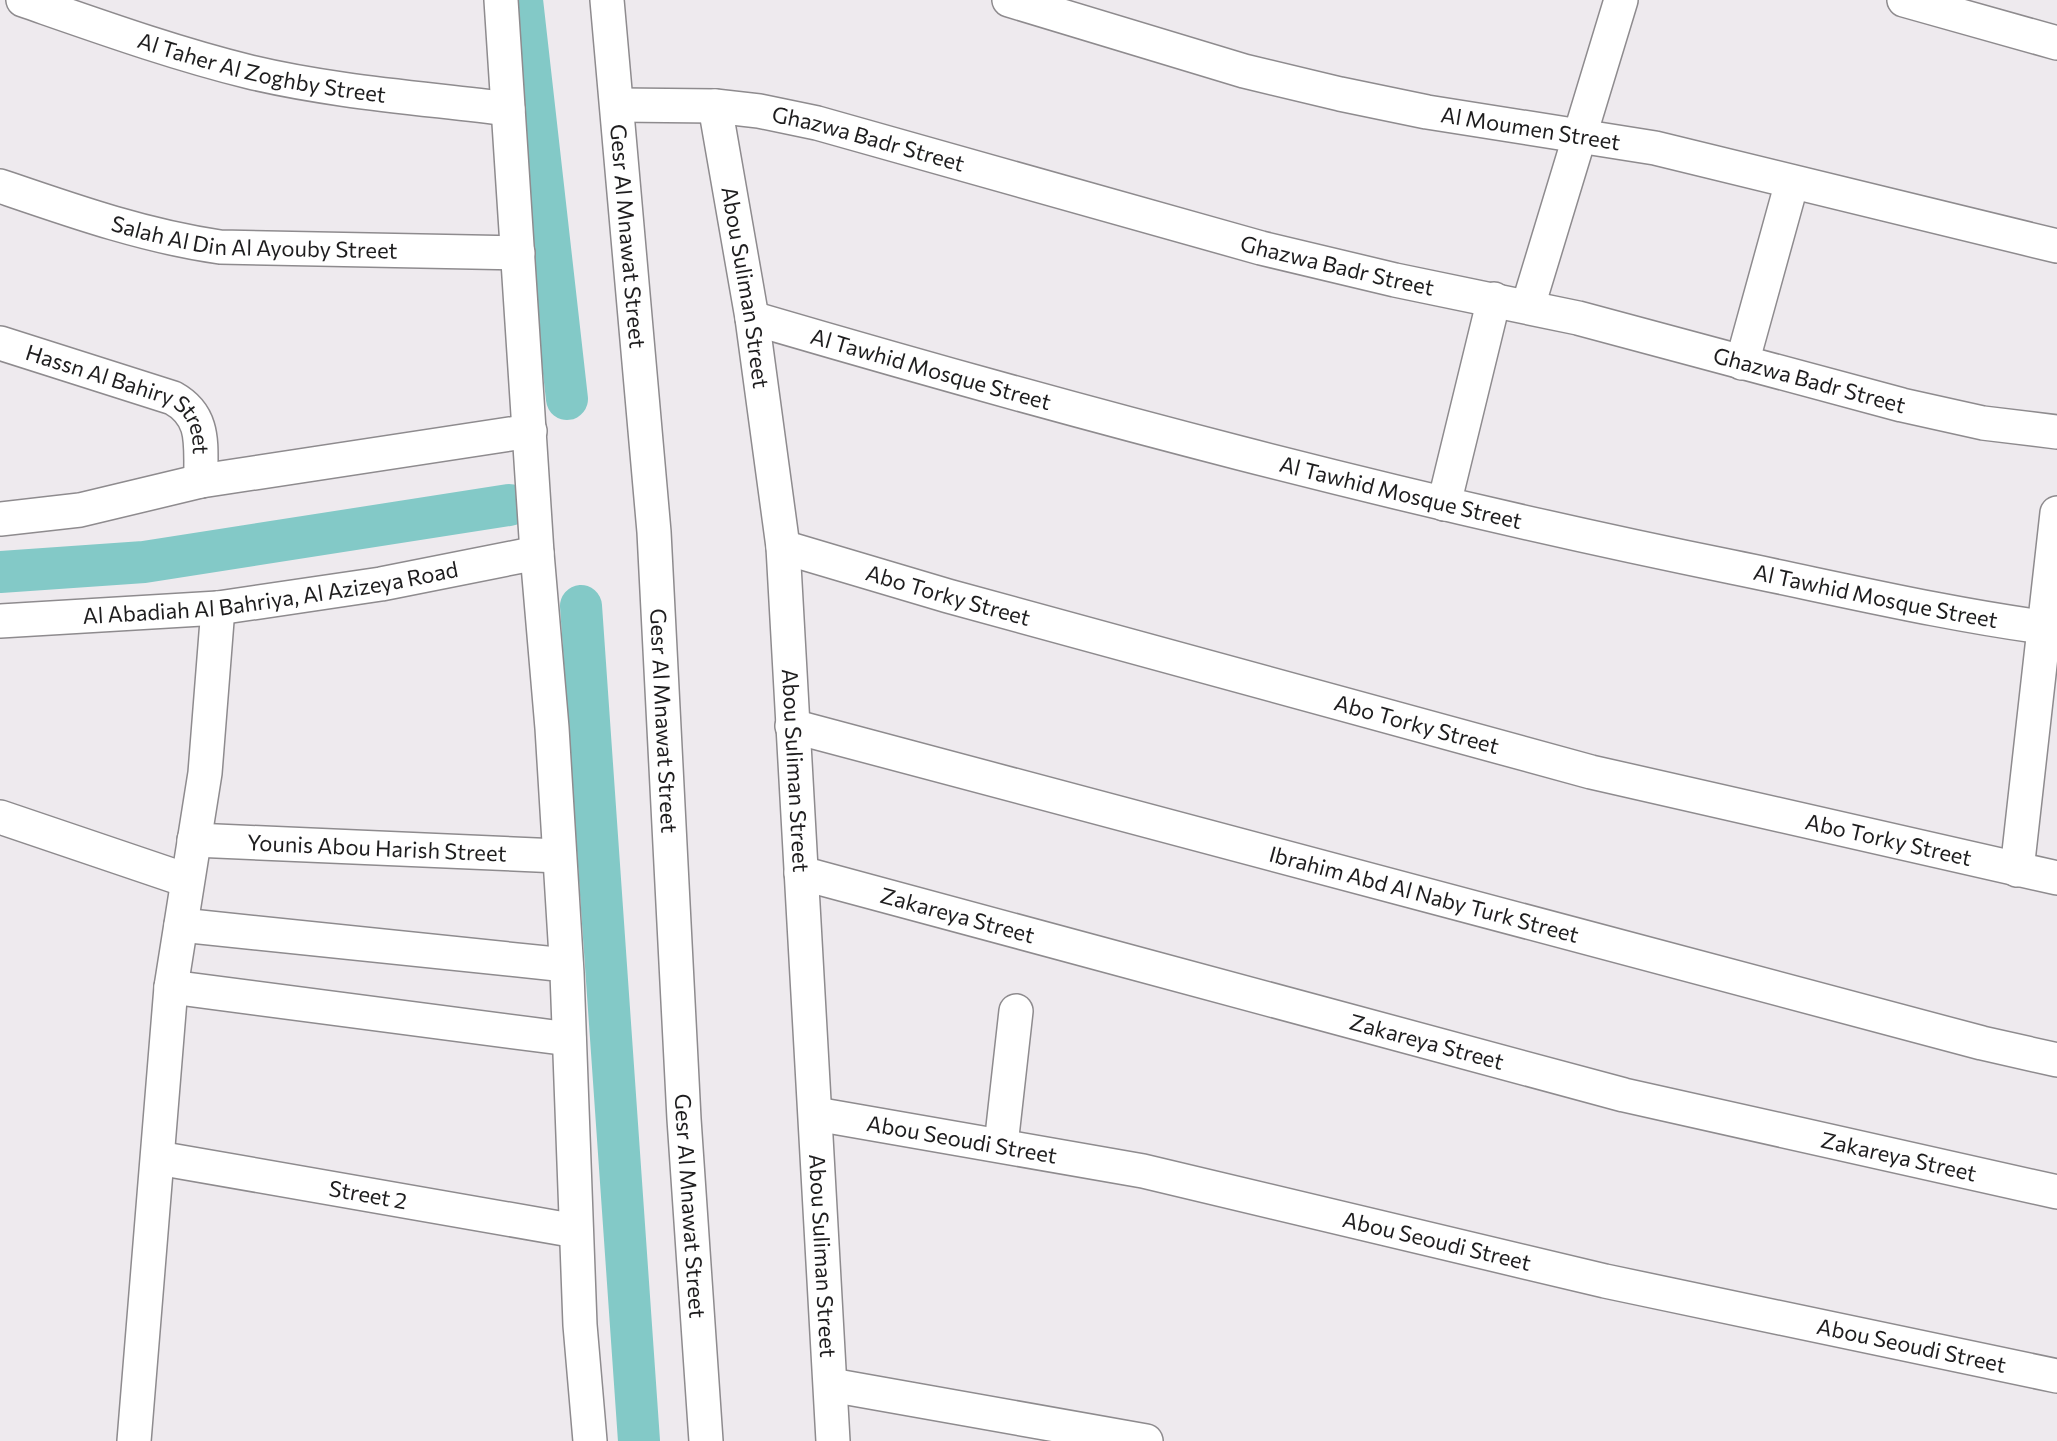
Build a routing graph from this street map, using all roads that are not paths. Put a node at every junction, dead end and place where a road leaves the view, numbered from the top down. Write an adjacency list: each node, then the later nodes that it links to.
1 (23, 0): 10 (street, Al Taher Al Zoghby Street)
2 (501, 0): 10 (street)
3 (607, 0): 8 (street, Gesr Al Mnawat Street)
4 (1009, 0): 11 (street, Al Moumen Street)
5 (1621, 0): 11 (street)
6 (1904, 0): 7 (street)
7 (2057, 43)
8 (618, 105): 9 (street, Ghazwa Badr Street); 56 (street, Gesr Al Mnawat Street)
9 (715, 106): 16 (street, Ghazwa Badr Street); 18 (street, Abou Suliman Street)
10 (508, 109): 15 (street)
11 (1579, 137): 12 (street, Al Moumen Street); 17 (street)
12 (1792, 182): 14 (street, Al Moumen Street); 20 (street)
13 (0, 186): 15 (street, Salah Al Din Al Ayouby Street)
14 (2057, 246)
15 (518, 253): 21 (street)
16 (1494, 299): 17 (street, Ghazwa Badr Street); 24 (street)
17 (1528, 306): 20 (street, Ghazwa Badr Street)
18 (752, 318): 24 (street, Al Tawhid Mosque Street); 27 (street, Abou Suliman Street)
19 (0, 343): 23 (street, Hassn Al Bahiry Street)
20 (1742, 363): 22 (street, Ghazwa Badr Street)
21 (530, 432): 23 (street); 28 (street)
22 (2057, 432)
23 (201, 482): 26 (street)
24 (1444, 504): 31 (street, Al Tawhid Mosque Street)
25 (2057, 513): 31 (street)
26 (0, 519)
27 (783, 547): 33 (street, Abou Suliman Street); 37 (street, Abo Torky Street)
28 (537, 553): 29 (street, Al Abadiah Al Bahriya, Al Azizeya Road); 36 (street)
29 (218, 608): 30 (street, Al Abadiah Al Bahriya, Al Azizeya Road); 35 (street)
30 (0, 621)
31 (2051, 628): 32 (street)
32 (2046, 714): 37 (street)
33 (792, 726): 38 (street, Abou Suliman Street); 46 (street, Ibrahim Abd Al Naby Turk Street)
34 (0, 817): 39 (street)
35 (194, 840): 36 (street, Younis Abou Harish Street); 39 (street)
36 (560, 856): 42 (street)
37 (2017, 870): 40 (street, Abo Torky Street)
38 (801, 873): 47 (street, Abou Suliman Street); 50 (street, Zakareya Street)
39 (186, 879): 41 (street)
40 (2057, 879)
41 (181, 925): 42 (street); 43 (street)
42 (566, 965): 45 (street)
43 (171, 987): 45 (street); 49 (street)
44 (1016, 1011): 48 (street)
45 (569, 1039): 51 (street)
46 (2057, 1060)
47 (816, 1114): 48 (street, Abou Seoudi Street); 53 (street, Abou Suliman Street)
48 (1001, 1145): 52 (street, Abou Seoudi Street)
49 (158, 1158): 51 (street, Street 2); 54 (street)
50 (2057, 1192)
51 (576, 1231): 55 (street)
52 (2057, 1376)
53 (831, 1385): 57 (street, Abou Suliman Street); 58 (street)
54 (134, 1441)
55 (590, 1441)
56 (706, 1441)
57 (833, 1441)
58 (1146, 1441)

